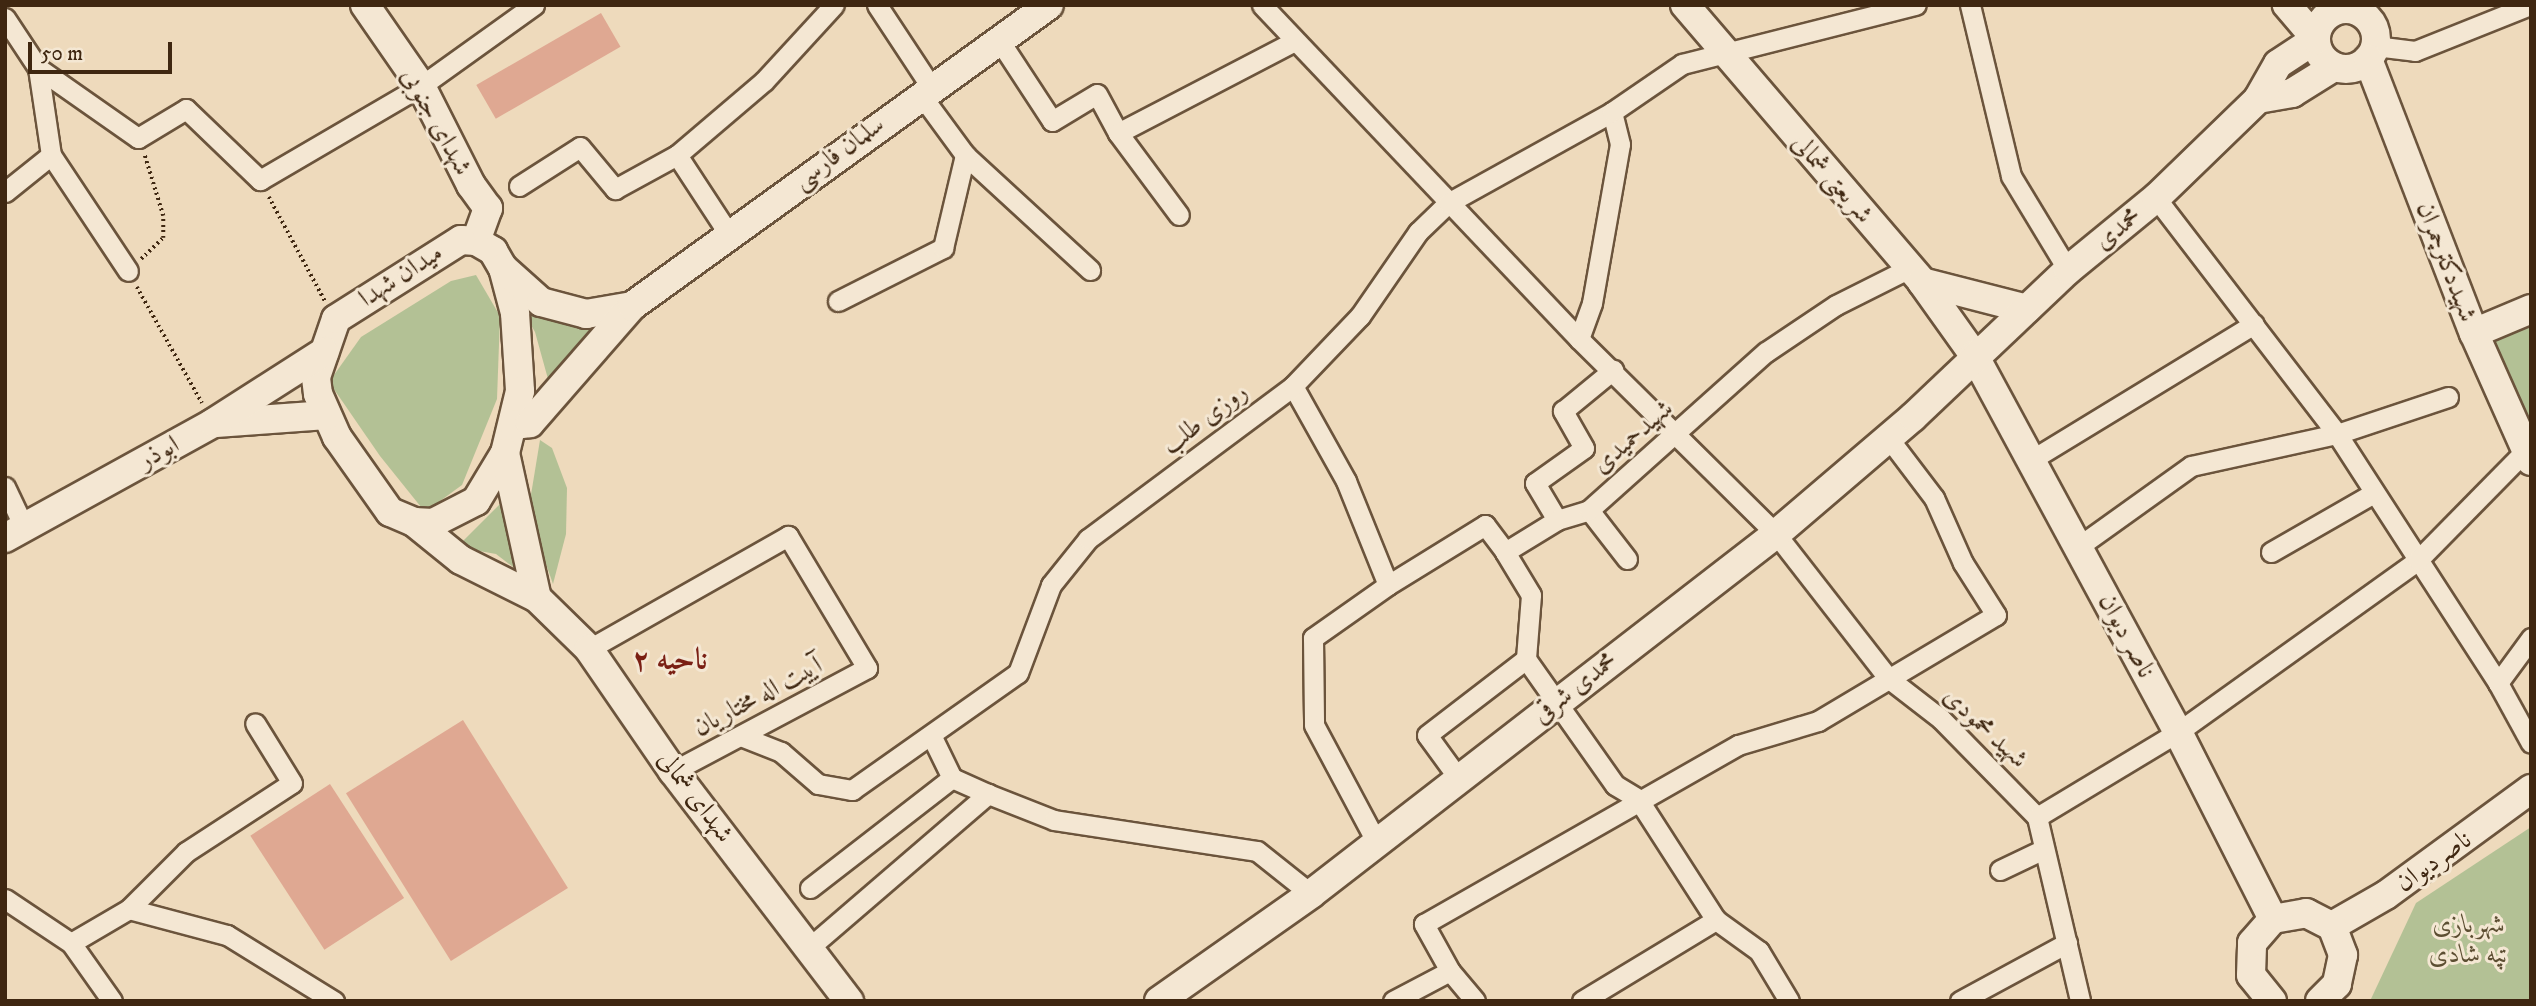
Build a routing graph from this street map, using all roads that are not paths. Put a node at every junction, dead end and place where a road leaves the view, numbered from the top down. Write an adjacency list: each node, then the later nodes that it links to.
1 (365, 5): 20 (main road, شهدای جنوبی)
2 (534, 5): 20 (street)
3 (834, 5): 26 (street)
4 (877, 5): 21 (street)
5 (1049, 5): 16 (main road, سلمان فارسی)
6 (1262, 5): 15 (street, شهید محمودی)
7 (1916, 5): 17 (street, روزی طلب)
8 (1970, 5): 37 (street)
9 (2287, 5): 14 (main road)
10 (2530, 5): 13 (street)
11 (1695, 9): 17 (main road, شریعتی شمالی)
12 (5, 18): 19 (street)
13 (2365, 25): 14 (main road, محمدی); 18 (main road); 45 (main road, شهیددکترچمران)
14 (2316, 39): 18 (main road); 22 (main road, محمدی)
15 (1295, 41): 24 (street); 31 (street, شهید محمودی)
16 (1001, 43): 21 (main road, سلمان فارسی); 24 (street)
17 (1724, 54): 23 (street, روزی طلب); 39 (main road, شریعتی شمالی)
18 (2334, 66): 22 (main road)
19 (38, 68): 20 (street); 25 (street)
20 (421, 86): 34 (main road, شهدای جنوبی)
21 (926, 91): 27 (street); 33 (main road, سلمان فارسی)
22 (2258, 99): 30 (main road, محمدی)
23 (1612, 112): 31 (street, روزی طلب); 46 (street)
24 (1118, 133): 32 (street)
25 (51, 155): 29 (street); 38 (street)
26 (677, 155): 28 (street); 33 (street)
27 (965, 155): 36 (street); 40 (street)
28 (519, 186)
29 (5, 192)
30 (2156, 198): 37 (main road, محمدی); 44 (street)
31 (1448, 203): 46 (street, شهید محمودی); 50 (street, روزی طلب)
32 (1179, 215)
33 (728, 233): 41 (main road, سلمان فارسی)
34 (476, 241): 35 (main road, میدان شهدا); 47 (main road, میدان شهدا)
35 (503, 268): 41 (main road, سلمان فارسی); 54 (main road)
36 (1090, 270)
37 (2068, 270): 42 (main road, محمدی)
38 (128, 271)
39 (1916, 275): 42 (main road); 48 (main road, شریعتی شمالی); 55 (street, شهیدحمیدی)
40 (838, 301)
41 (632, 306): 54 (main road, سلمان فارسی)
42 (2027, 309): 48 (main road, محمدی)
43 (2531, 309): 45 (main road)
44 (2254, 324): 56 (street); 60 (street)
45 (2474, 333): 59 (main road, شهیددکترچمران)
46 (1578, 338): 49 (street, شهید محمودی)
47 (324, 352): 52 (main road, میدان شهدا); 53 (main road)
48 (1974, 355): 57 (main road, محمدی شرقی); 60 (main road, ناصر دیوان)
49 (1613, 370): 55 (street, شهید محمودی); 64 (street)
50 (1293, 386): 73 (street); 83 (street, روزی طلب)
51 (2448, 397): 56 (street)
52 (327, 415): 53 (main road, ابوذر); 65 (main road, میدان شهدا)
53 (213, 423): 66 (main road, ابوذر)
54 (514, 425): 58 (main road)
55 (1678, 433): 63 (street, شهیدحمیدی); 67 (street, شهید محمودی)
56 (2337, 434): 62 (street); 68 (street)
57 (1887, 436): 67 (main road, محمدی شرقی); 78 (street)
58 (505, 453): 65 (main road); 74 (main road)
59 (2528, 456): 72 (street)
60 (2031, 460): 68 (main road, ناصر دیوان)
61 (5, 487): 66 (street)
62 (2374, 493): 70 (street); 72 (street)
63 (1588, 510): 64 (street, شهیدحمیدی); 71 (street)
64 (1557, 520): 69 (street, شهیدحمیدی)
65 (414, 522): 74 (main road, میدان شهدا)
66 (14, 532)
67 (1776, 534): 78 (street, شهید محمودی); 80 (main road, محمدی شرقی)
68 (2078, 547): 82 (main road, ناصر دیوان)
69 (1505, 552): 73 (street); 77 (street)
70 (2271, 552)
71 (1627, 559)
72 (2418, 561): 79 (street); 82 (street)
73 (1388, 585): 93 (street)
74 (537, 598): 76 (main road, شهدای شمالی)
75 (2531, 638): 79 (street)
76 (589, 649): 84 (street, آییت اله مختاریان); 86 (main road, شهدای شمالی)
77 (1526, 659): 80 (street); 88 (street)
78 (1888, 678): 91 (street); 92 (street, شهید محمودی)
79 (2498, 683): 85 (street)
80 (1559, 701): 88 (main road, محمدی شرقی); 91 (street)
81 (255, 723): 99 (street)
82 (2178, 732): 92 (street); 100 (main road, ناصر دیوان)
83 (931, 735): 84 (street, روزی طلب); 87 (street)
84 (743, 737): 86 (street, آییت اله مختاریان)
85 (2531, 743)
86 (673, 771): 105 (main road, شهدای شمالی)
87 (952, 778): 90 (street); 96 (street)
88 (1459, 779): 93 (main road, محمدی شرقی)
89 (2531, 789): 102 (main road, ناصردیوان)
90 (988, 794): 97 (street); 105 (street)
91 (1637, 799): 101 (street); 106 (street)
92 (2036, 817): 94 (street)
93 (1377, 843): 97 (main road, محمدی شرقی)
94 (2042, 850): 95 (street); 104 (street)
95 (2000, 870)
96 (810, 888)
97 (1311, 894): 111 (main road, محمدی شرقی)
98 (5, 899): 103 (street)
99 (129, 909): 103 (street); 109 (street)
100 (2273, 919): 102 (main road); 107 (main road)
101 (1716, 920): 114 (street); 115 (street)
102 (2332, 926): 118 (main road)
103 (71, 943): 108 (street)
104 (2067, 943): 116 (street); 117 (street)
105 (810, 947): 110 (main road, شهدای شمالی)
106 (1450, 971): 112 (street); 113 (street)
107 (2254, 994)
108 (112, 1001)
109 (334, 1001)
110 (849, 1001)
111 (1160, 1001)
112 (1393, 1001)
113 (1475, 1001)
114 (1583, 1001)
115 (1789, 1001)
116 (1960, 1001)
117 (2080, 1001)
118 (2320, 1001)

